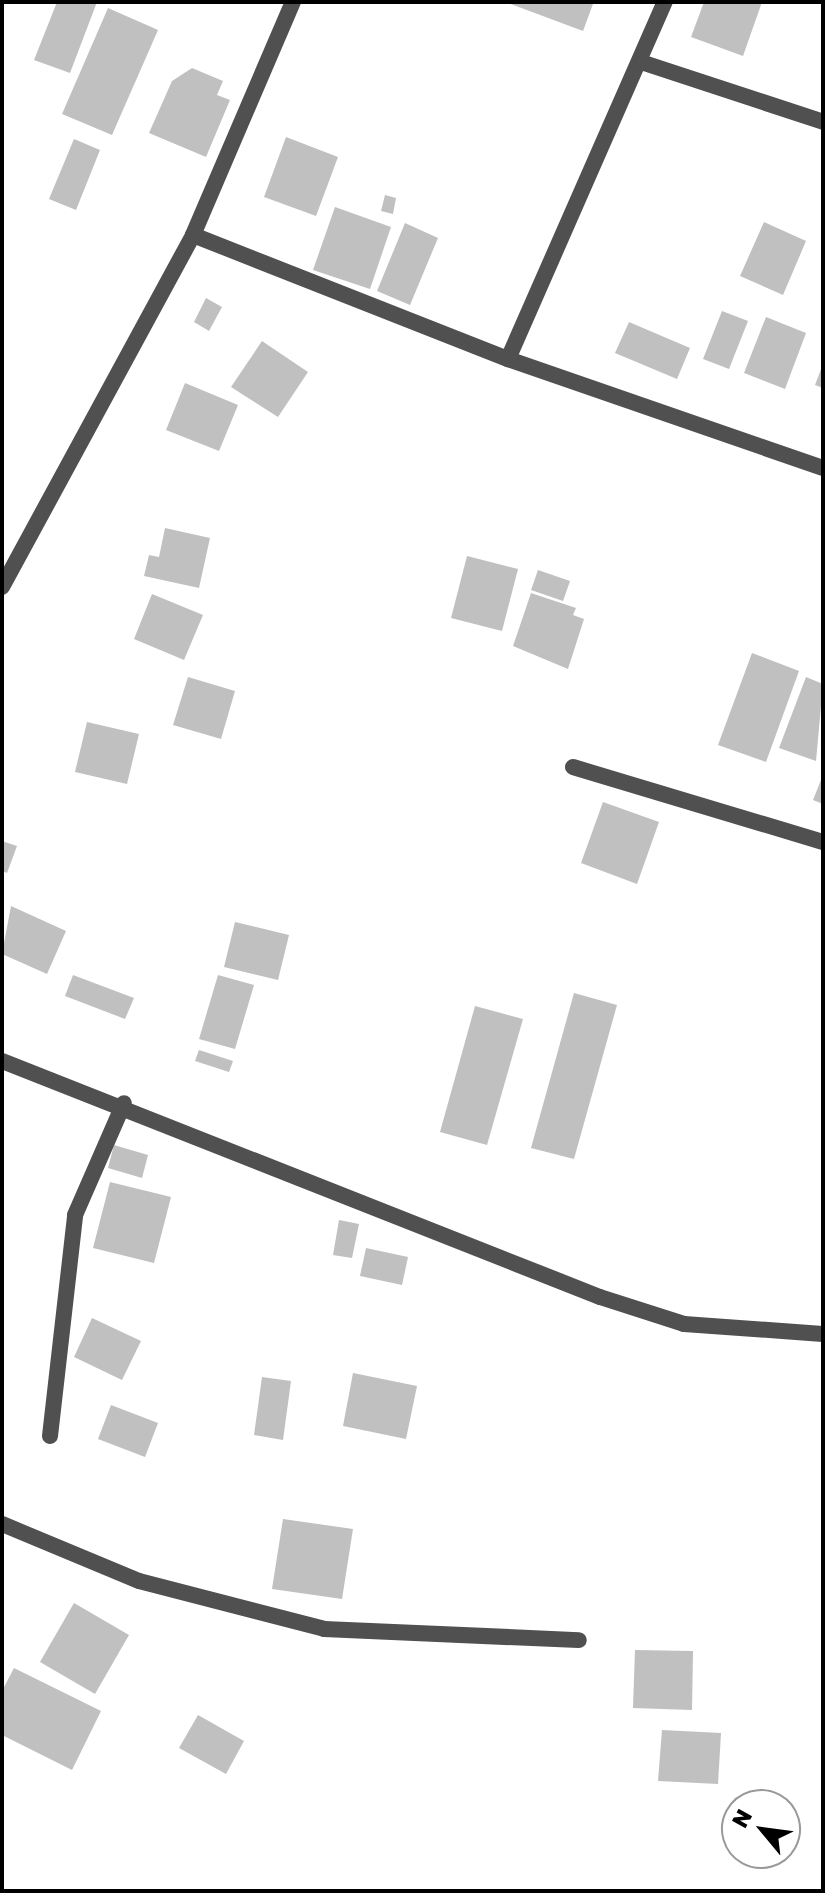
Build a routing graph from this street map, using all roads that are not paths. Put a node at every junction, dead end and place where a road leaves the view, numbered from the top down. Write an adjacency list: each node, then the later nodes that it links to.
1 (665, 2): 3 (street)
2 (289, 3): 5 (street)
3 (641, 62): 4 (street); 6 (street)
4 (823, 122)
5 (193, 235): 6 (street); 8 (street)
6 (508, 359): 7 (street)
7 (823, 468)
8 (2, 587)
9 (573, 767): 10 (street)
10 (823, 842)
11 (2, 1062): 12 (street)
12 (124, 1103): 13 (street); 14 (street)
13 (823, 1334)
14 (50, 1436)
15 (2, 1524): 16 (street)
16 (579, 1640)

